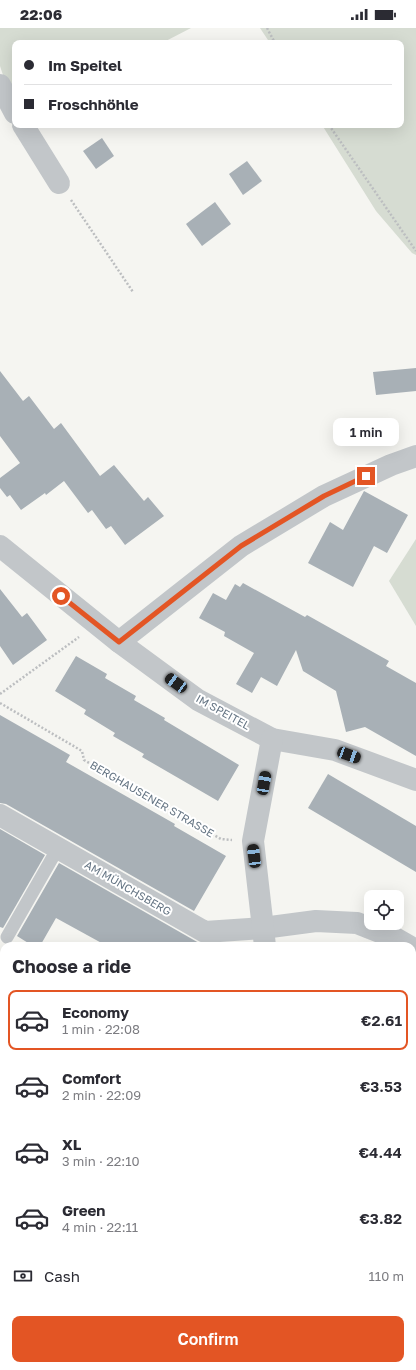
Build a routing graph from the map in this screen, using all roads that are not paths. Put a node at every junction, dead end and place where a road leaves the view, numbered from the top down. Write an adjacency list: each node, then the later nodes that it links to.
1 (0, 85): 2 (street)
2 (12, 107)
3 (24, 128): 4 (street)
4 (59, 183)
5 (416, 456): 7 (street)
6 (0, 546): 7 (street, IM SPEITEL)
7 (119, 642): 8 (street, IM SPEITEL)
8 (272, 739): 9 (street, IM SPEITEL); 13 (street)
9 (416, 780)
10 (0, 815): 11 (street, AM MÜNCHSBERG)
11 (58, 848): 12 (lane); 13 (street, AM MÜNCHSBERG)
12 (7, 937)
13 (264, 937): 14 (street, AM MÜNCHSBERG)
14 (402, 942)

